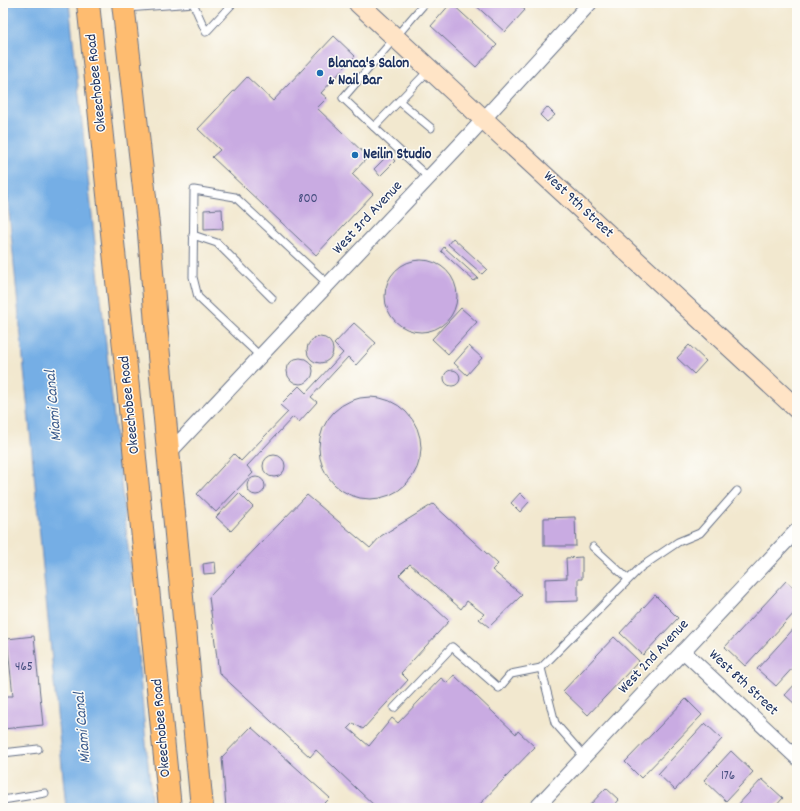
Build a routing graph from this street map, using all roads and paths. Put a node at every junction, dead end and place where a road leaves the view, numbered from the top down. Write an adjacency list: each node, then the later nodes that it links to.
1 (88, 3): 34 (highway, Okeechobee Road)
2 (193, 3): 3 (lane); 7 (lane)
3 (233, 3)
4 (358, 3): 8 (main road, West 9th Street)
5 (425, 3): 8 (lane)
6 (590, 3): 11 (street, West 3rd Avenue)
7 (123, 6): 20 (highway)
8 (395, 37): 9 (main road, West 9th Street); 12 (lane)
9 (430, 69): 10 (lane); 11 (main road, West 9th Street)
10 (399, 101): 12 (lane); 13 (lane)
11 (484, 118): 14 (street, West 3rd Avenue); 19 (main road, West 9th Street)
12 (374, 127): 14 (lane)
13 (431, 128)
14 (429, 178): 16 (street, West 3rd Avenue)
15 (193, 235): 16 (lane); 17 (lane); 18 (lane)
16 (328, 284): 18 (street, West 3rd Avenue)
17 (272, 298)
18 (260, 356): 20 (street, West 3rd Avenue)
19 (797, 409)
20 (168, 454): 35 (highway)
21 (737, 491): 24 (lane)
22 (797, 530): 25 (street, West 2nd Avenue)
23 (593, 547): 24 (lane)
24 (628, 579): 26 (lane)
25 (683, 651): 30 (street, West 2nd Avenue); 31 (street, West 8th Street)
26 (541, 668): 27 (lane); 30 (lane)
27 (394, 708)
28 (38, 749): 29 (lane)
29 (3, 753)
30 (584, 756): 36 (street, West 2nd Avenue)
31 (797, 758)
32 (45, 793): 33 (lane)
33 (3, 800)
34 (170, 808)
35 (202, 808)
36 (536, 808)

